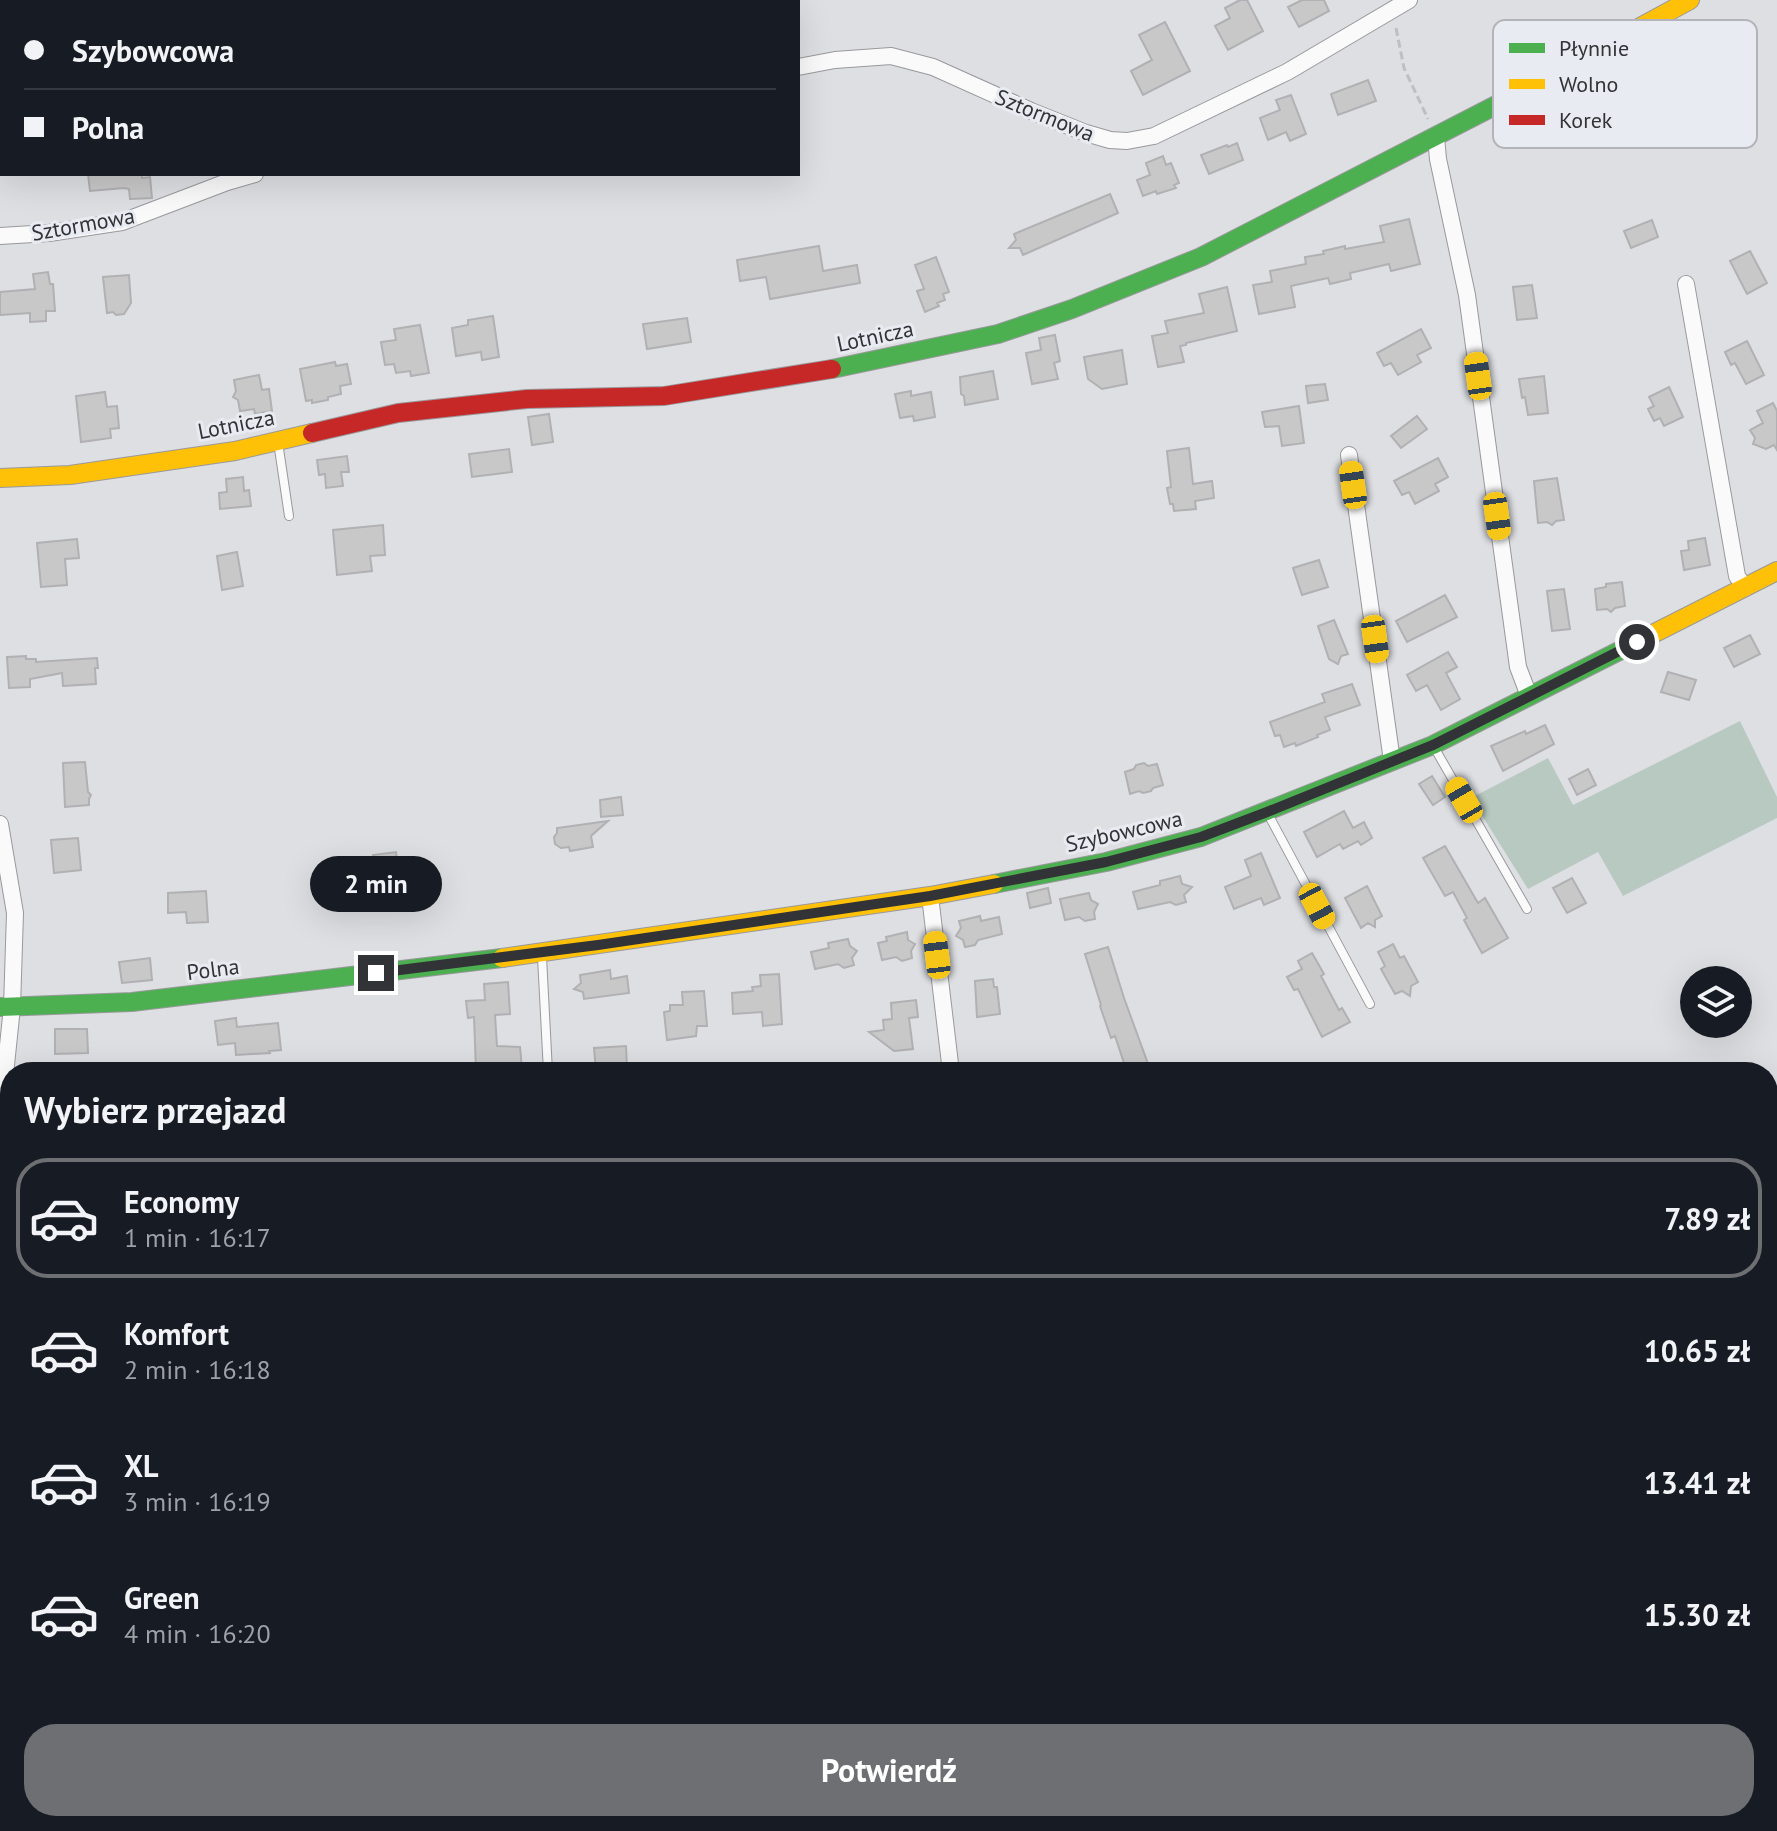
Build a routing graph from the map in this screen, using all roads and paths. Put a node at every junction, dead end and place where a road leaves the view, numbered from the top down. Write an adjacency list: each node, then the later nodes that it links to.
1 (1690, 0): 3 (street, Lotnicza)
2 (1404, 3): 4 (street, Sztormowa); 6 (path)
3 (1653, 20)
4 (800, 67)
5 (1493, 106): 6 (street, Lotnicza)
6 (1436, 137): 10 (street, Lotnicza); 16 (street)
7 (248, 176): 8 (street, Sztormowa)
8 (0, 236)
9 (1686, 284): 15 (street)
10 (278, 441): 12 (street, Lotnicza); 13 (lane)
11 (1349, 455): 18 (street)
12 (0, 478)
13 (289, 516)
14 (1777, 571): 15 (street, Szybowcowa)
15 (1745, 588): 16 (street, Szybowcowa)
16 (1529, 696): 17 (street, Szybowcowa)
17 (1433, 745): 18 (street, Szybowcowa); 22 (lane)
18 (1392, 761): 19 (street, Szybowcowa)
19 (1267, 812): 21 (street, Szybowcowa); 25 (lane)
20 (0, 824): 26 (street)
21 (930, 896): 23 (street, Szybowcowa); 29 (street)
22 (1527, 909)
23 (542, 953): 24 (street, Szybowcowa); 28 (lane)
24 (430, 967): 26 (street, Polna)
25 (1370, 1004)
26 (6, 1007): 27 (street)
27 (3, 1062)
28 (547, 1062)
29 (950, 1062)

